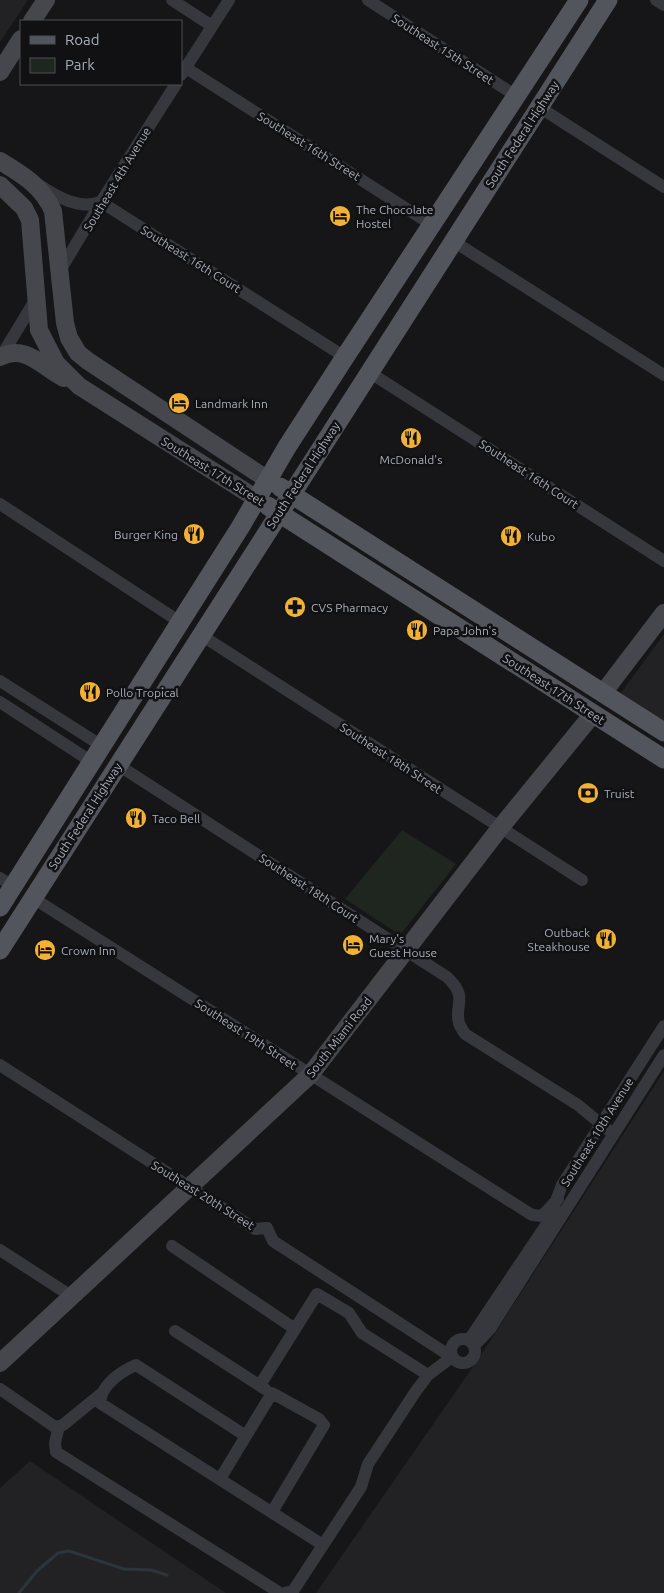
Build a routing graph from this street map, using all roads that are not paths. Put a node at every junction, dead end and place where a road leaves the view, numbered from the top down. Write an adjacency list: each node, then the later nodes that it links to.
1 (46, 0): 9 (main road)
2 (172, 0): 10 (street)
3 (229, 0): 10 (street)
4 (368, 0): 16 (street, Southeast 15th Street)
5 (580, 0): 14 (main road, South Federal Highway)
6 (608, 0): 17 (main road, South Federal Highway)
7 (656, 0): 8 (street)
8 (664, 5)
9 (33, 20)
10 (212, 26): 12 (street)
11 (20, 41): 13 (main road)
12 (184, 71): 24 (street, Southeast 16th Street)
13 (0, 72)
14 (530, 79): 16 (main road, South Federal Highway); 17 (main road)
15 (175, 85): 23 (street, Southeast 4th Avenue)
16 (518, 97): 18 (main road); 24 (main road, South Federal Highway)
17 (539, 107): 18 (main road, South Federal Highway); 22 (street)
18 (518, 140): 25 (main road, South Federal Highway)
19 (0, 161): 20 (main road, Southeast 17th Street)
20 (33, 181): 23 (street); 26 (main road, Southeast 17th Street)
21 (0, 185): 27 (main road, Southeast 17th Street)
22 (664, 187)
23 (101, 202): 26 (street, Southeast 4th Avenue); 28 (street, Southeast 16th Court)
24 (432, 225): 28 (main road, South Federal Highway)
25 (453, 241): 30 (main road, South Federal Highway); 31 (street)
26 (58, 274): 33 (main road, Southeast 17th Street)
27 (36, 298): 29 (street); 32 (main road, Southeast 17th Street)
28 (345, 357): 35 (main road, South Federal Highway)
29 (0, 358): 32 (main road)
30 (370, 372): 36 (main road, South Federal Highway); 40 (street, Southeast 16th Court)
31 (664, 374)
32 (79, 386): 34 (main road, Southeast 17th Street)
33 (159, 409): 34 (main road); 35 (main road, Southeast 17th Street)
34 (146, 429): 37 (main road, Southeast 17th Street)
35 (268, 480): 36 (main road, Southeast 17th Street); 37 (main road, South Federal Highway)
36 (290, 494): 39 (main road, South Federal Highway); 46 (main road, Southeast 17th Street)
37 (257, 499): 39 (main road, Southeast 17th Street); 42 (main road, South Federal Highway)
38 (0, 504): 42 (street)
39 (279, 513): 44 (main road, South Federal Highway); 49 (main road, Southeast 17th Street)
40 (664, 561)
41 (664, 613): 46 (main road)
42 (180, 622): 50 (main road, South Federal Highway)
43 (664, 628): 46 (main road)
44 (200, 635): 55 (main road, South Federal Highway); 57 (street, Southeast 18th Street)
45 (0, 681): 52 (street)
46 (607, 696): 48 (main road, Southeast 17th Street)
47 (0, 702): 54 (street)
48 (635, 713): 49 (main road); 51 (main road, Southeast 17th Street)
49 (593, 714): 53 (main road, Southeast 17th Street); 57 (main road, South Miami Road)
50 (116, 725): 52 (main road, South Federal Highway); 55 (main road)
51 (664, 732)
52 (102, 746): 54 (main road, South Federal Highway); 56 (main road)
53 (664, 759)
54 (92, 762): 59 (main road, South Federal Highway)
55 (118, 766): 56 (main road, South Federal Highway); 63 (street, Southeast 18th Court)
56 (102, 789): 60 (main road, South Federal Highway)
57 (500, 828): 58 (street, Southeast 18th Street); 63 (main road, South Miami Road)
58 (582, 880)
59 (7, 882): 61 (main road, South Federal Highway)
60 (33, 898): 62 (main road, South Federal Highway); 69 (street, Southeast 19th Street)
61 (0, 907)
62 (0, 950)
63 (405, 950): 69 (main road, South Miami Road); 70 (street, Southeast 18th Court)
64 (664, 1026): 66 (street, Southeast 10th Avenue)
65 (664, 1055): 68 (street, Southeast 10th Avenue)
66 (642, 1062): 68 (street); 70 (street, Southeast 10th Avenue)
67 (0, 1066): 72 (street, Southeast 20th Street)
68 (654, 1071): 71 (street, Southeast 10th Avenue)
69 (310, 1075): 72 (main road, South Miami Road); 73 (street, Southeast 19th Street)
70 (601, 1124): 71 (street, Southeast 18th Court); 73 (street, Southeast 10th Avenue)
71 (613, 1134): 79 (street, Southeast 10th Avenue)
72 (191, 1188): 76 (main road, South Miami Road); 80 (street, Southeast 20th Street)
73 (558, 1199): 79 (street, Southeast 10th Avenue)
74 (172, 1246): 77 (street)
75 (0, 1250): 76 (street)
76 (71, 1296): 81 (main road, South Miami Road)
77 (295, 1329): 82 (street); 83 (street)
78 (175, 1330): 83 (street)
79 (472, 1343): 80 (street, Southeast 10th Avenue); 80 (street, Southeast 10th Avenue)
80 (452, 1356): 82 (street, Southeast 10th Avenue)
81 (0, 1363)
82 (428, 1375): 91 (street, Southeast 10th Avenue)
83 (260, 1385): 85 (street)
84 (1, 1390): 87 (street)
85 (272, 1393): 88 (street); 90 (street)
86 (101, 1394): 87 (street); 88 (street); 89 (street)
87 (60, 1426): 93 (street)
88 (246, 1436): 89 (street)
89 (220, 1479): 90 (street)
90 (272, 1512): 91 (street)
91 (323, 1545): 92 (street, Southeast 10th Avenue)
92 (288, 1592)
93 (280, 1593)

